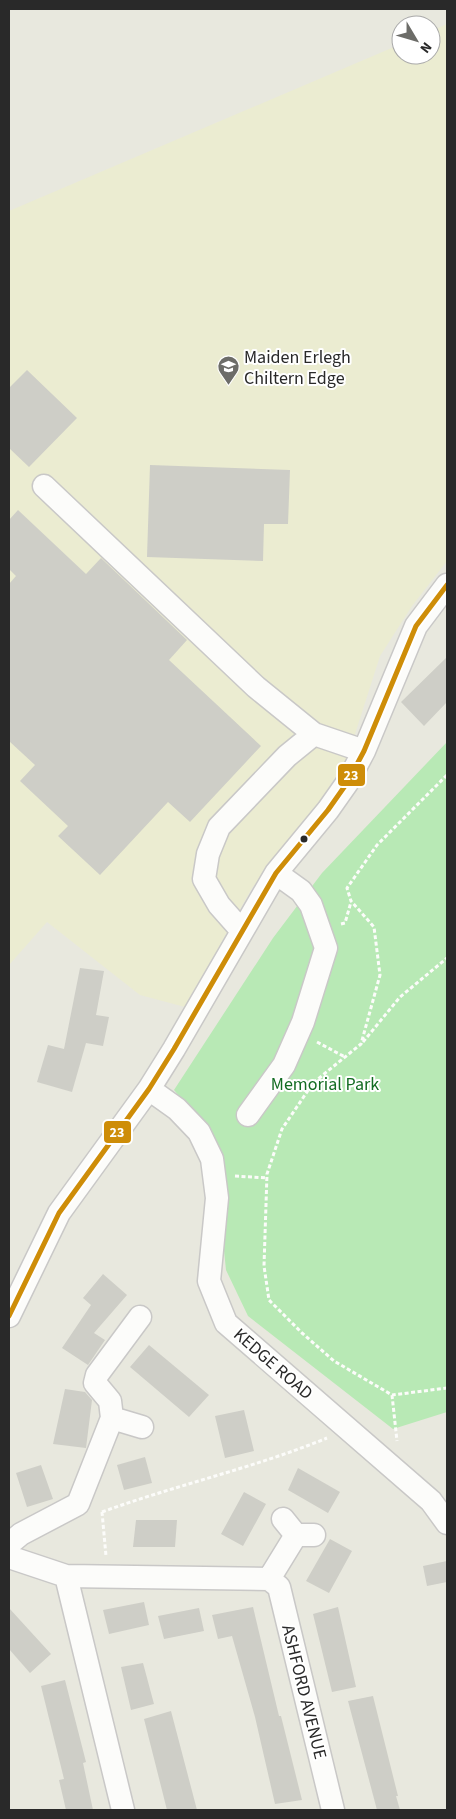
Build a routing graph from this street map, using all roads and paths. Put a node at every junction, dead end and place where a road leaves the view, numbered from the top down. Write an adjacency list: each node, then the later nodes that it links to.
1 (44, 486): 3 (street)
2 (447, 585): 4 (street)
3 (314, 734): 4 (street); 7 (street)
4 (364, 751): 6 (street)
5 (447, 775): 10 (path)
6 (276, 873): 7 (street); 9 (street)
7 (242, 931): 12 (street)
8 (447, 958): 10 (path)
9 (299, 1031): 11 (path); 13 (street)
10 (361, 1044): 11 (path)
11 (345, 1057): 15 (path)
12 (149, 1089): 14 (street, KEDGE ROAD); 16 (street)
13 (248, 1115)
14 (214, 1176): 15 (path); 22 (street, KEDGE ROAD)
15 (267, 1178): 19 (path)
16 (9, 1316)
17 (140, 1317): 20 (street)
18 (447, 1388): 19 (path)
19 (392, 1395): 23 (path)
20 (111, 1409): 21 (street); 24 (street)
21 (142, 1427)
22 (348, 1429): 23 (street, KEDGE ROAD); 25 (path)
23 (394, 1469): 26 (street, KEDGE ROAD)
24 (78, 1504): 25 (path); 28 (street)
25 (102, 1512): 31 (path)
26 (447, 1523)
27 (298, 1530): 32 (street)
28 (9, 1544)
29 (9, 1558): 30 (street)
30 (66, 1576): 31 (street); 33 (street)
31 (108, 1577): 32 (street)
32 (269, 1579): 34 (street, ASHFORD AVENUE)
33 (123, 1810)
34 (333, 1810)

